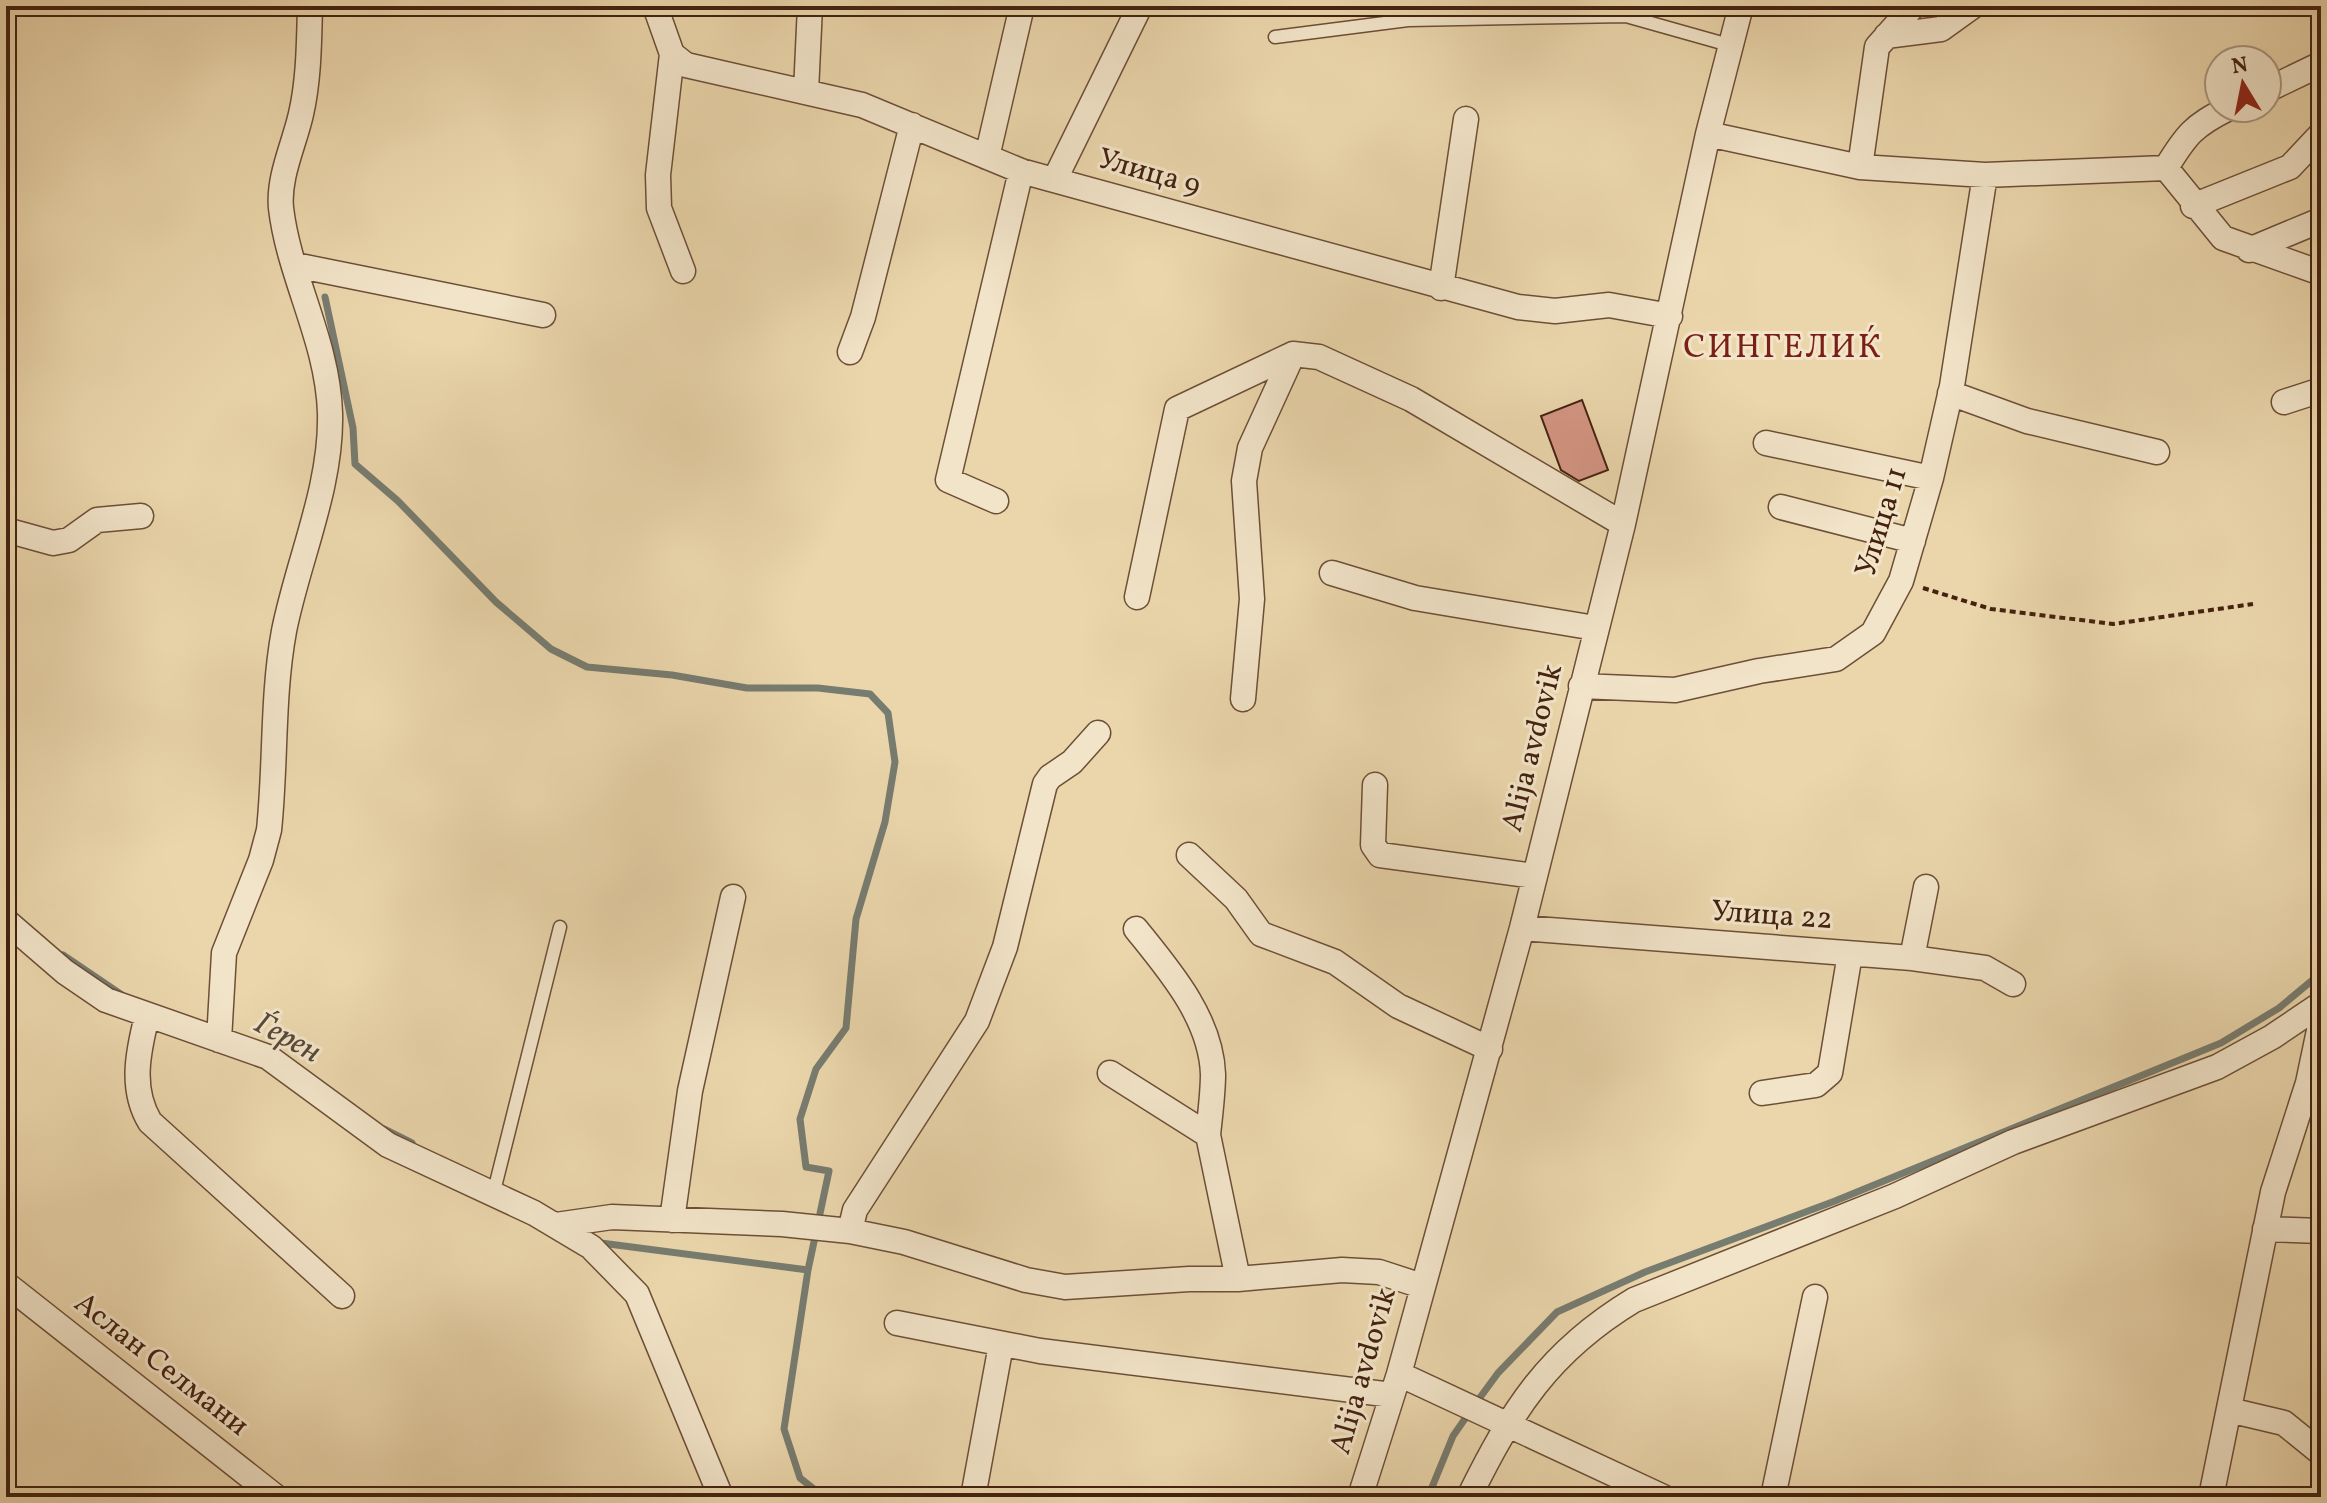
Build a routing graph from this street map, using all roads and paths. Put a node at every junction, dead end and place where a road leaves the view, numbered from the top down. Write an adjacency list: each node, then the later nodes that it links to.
1 (310, 6): 30 (street)
2 (655, 6): 12 (street)
3 (810, 6): 15 (street)
4 (1022, 6): 21 (street)
5 (1140, 6): 26 (street)
6 (1741, 6): 11 (street, Alija avdovik)
7 (1913, 6): 9 (street)
8 (1973, 6): 9 (street)
9 (1886, 36): 22 (street)
10 (1275, 37): 11 (lane)
11 (1729, 45): 19 (street, Alija avdovik)
12 (672, 54): 15 (street, Улица 9); 31 (street)
13 (2321, 64): 14 (street)
14 (2283, 82)
15 (806, 92): 18 (street, Улица 9)
16 (1466, 119): 33 (street)
17 (2203, 121): 23 (street)
18 (912, 125): 21 (street, Улица 9); 36 (street)
19 (1708, 134): 22 (street); 35 (street, Alija avdovik)
20 (2321, 134): 27 (street)
21 (987, 157): 24 (street, Улица 9)
22 (1860, 167): 25 (street)
23 (2166, 168): 25 (street); 27 (street)
24 (1021, 171): 26 (street, Улица 9); 44 (street)
25 (1985, 175): 39 (street, Улица 11)
26 (1055, 179): 33 (street, Улица 9)
27 (2193, 206): 29 (street)
28 (2321, 220): 29 (street)
29 (2249, 250): 32 (street)
30 (295, 265): 34 (street); 73 (street)
31 (683, 271)
32 (2321, 273)
33 (1441, 288): 35 (street, Улица 9)
34 (543, 315)
35 (1670, 316): 47 (street, Alija avdovik)
36 (850, 352)
37 (1293, 354): 47 (street); 52 (street); 56 (street)
38 (2321, 390): 40 (street)
39 (1950, 393): 42 (street); 43 (street, Улица 11)
40 (2284, 402)
41 (1766, 443): 43 (street)
42 (2157, 452)
43 (1931, 478): 49 (street, Улица 11)
44 (996, 501)
45 (1781, 507): 49 (street)
46 (141, 516): 48 (street)
47 (1623, 524): 54 (street, Alija avdovik)
48 (6, 530)
49 (1913, 541): 51 (street, Улица 11)
50 (1332, 573): 54 (street)
51 (1901, 581): 53 (path); 55 (street, Улица 11)
52 (1137, 597)
53 (2253, 604)
54 (1595, 628): 55 (street, Alija avdovik)
55 (1581, 686): 60 (street, Alija avdovik)
56 (1243, 699)
57 (1098, 733): 82 (street)
58 (1375, 785): 60 (street)
59 (1189, 855): 74 (street)
60 (1535, 876): 65 (street, Alija avdovik)
61 (1926, 887): 68 (street)
62 (733, 897): 79 (street)
63 (6, 921): 71 (street)
64 (560, 927): 78 (lane)
65 (1522, 928): 67 (street, Улица 22); 74 (street, Alija avdovik)
66 (1136, 929): 77 (street)
67 (1850, 954): 68 (street, Улица 22); 76 (street)
68 (1912, 958): 69 (street, Улица 22)
69 (2013, 984)
70 (2321, 1004): 93 (street)
71 (147, 1016): 73 (street); 87 (street)
72 (2321, 1021): 81 (street)
73 (219, 1040): 78 (street)
74 (1490, 1049): 86 (street, Alija avdovik)
75 (1110, 1073): 77 (street)
76 (1762, 1093)
77 (1208, 1135): 84 (street)
78 (493, 1195): 80 (street)
79 (672, 1220): 80 (street); 82 (street)
80 (556, 1225): 96 (street)
81 (2265, 1229): 83 (street); 92 (street)
82 (840, 1230): 84 (street)
83 (2321, 1231)
84 (1238, 1279): 86 (street)
85 (6, 1284): 95 (street, Аслан Селмани)
86 (1422, 1286): 91 (street, Alija avdovik)
87 (342, 1296)
88 (1815, 1297): 101 (street)
89 (897, 1323): 90 (street)
90 (1001, 1345): 91 (street); 97 (street)
91 (1396, 1385): 93 (street); 98 (street, Alija avdovik)
92 (2229, 1410): 94 (street); 102 (street)
93 (1495, 1421): 99 (street); 100 (street)
94 (2321, 1453)
95 (276, 1497)
96 (721, 1497)
97 (973, 1497)
98 (1360, 1497)
99 (1469, 1497)
100 (1663, 1497)
101 (1773, 1497)
102 (2211, 1497)

